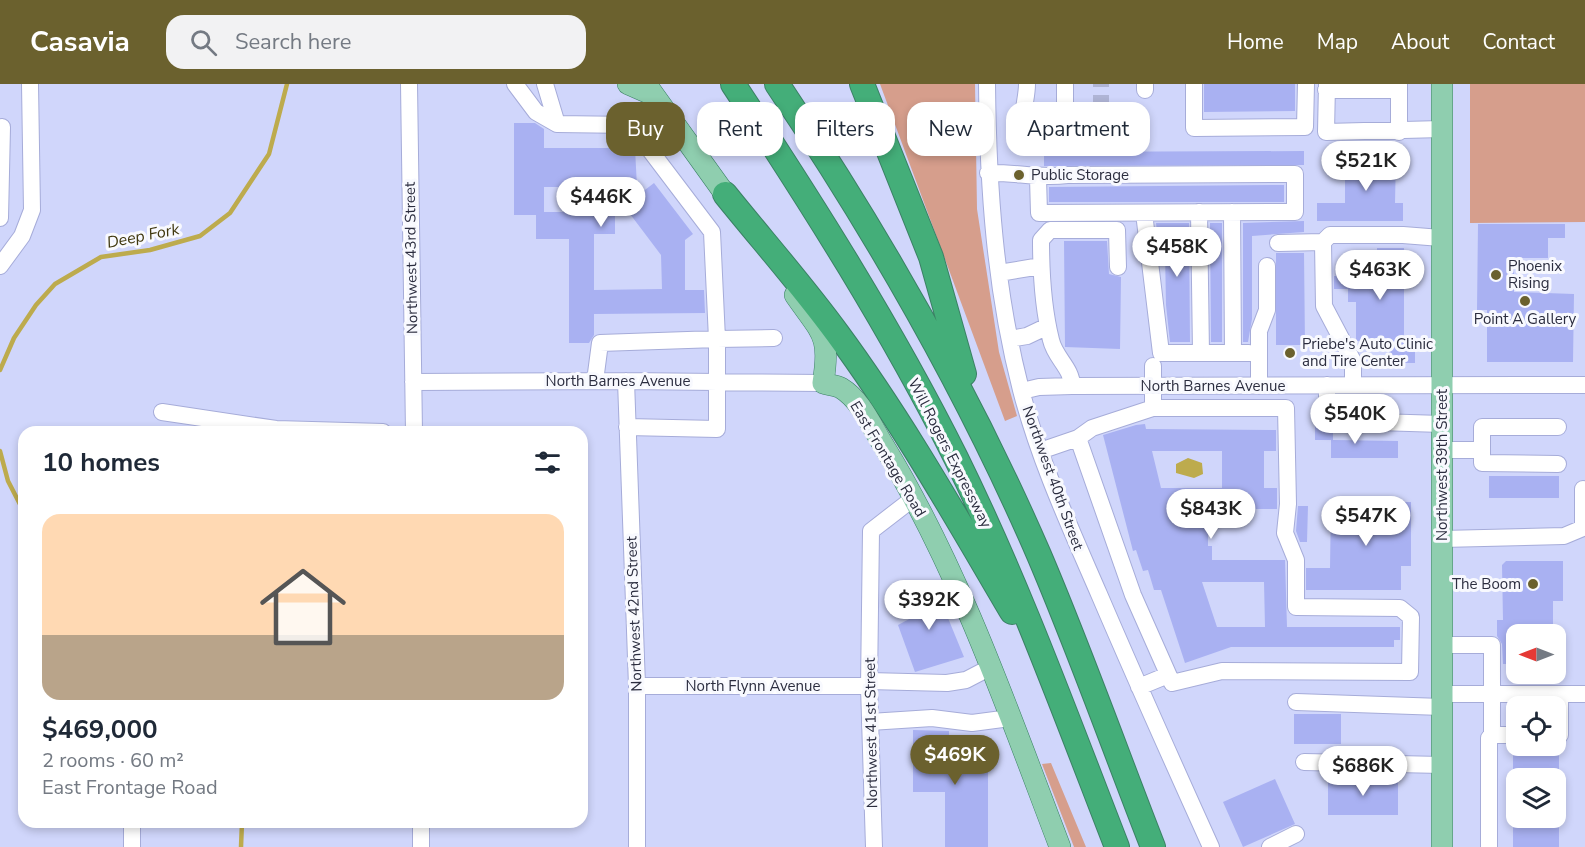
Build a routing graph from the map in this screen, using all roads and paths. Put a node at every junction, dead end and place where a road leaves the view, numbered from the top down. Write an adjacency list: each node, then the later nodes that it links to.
1 (30, 84): 20 (street)
2 (409, 84): 48 (street, Northwest 43rd Street)
3 (515, 84): 18 (street)
4 (545, 84): 18 (street)
5 (628, 84): 16 (main road)
6 (734, 84): 80 (highway, Will Rogers Expressway)
7 (777, 84): 64 (highway)
8 (862, 84): 64 (highway)
9 (987, 84): 25 (street, Northwest 40th Street)
10 (1065, 84): 17 (street)
11 (1194, 84): 21 (street)
12 (1306, 84): 21 (street)
13 (1442, 84): 23 (main road, Northwest 39th Street)
14 (1326, 87): 15 (street); 22 (street)
15 (1399, 87): 24 (street)
16 (650, 89): 27 (main road)
17 (1065, 102)
18 (557, 124): 42 (street)
19 (1, 127): 20 (street); 31 (street)
20 (31, 127): 35 (street)
21 (1305, 128): 22 (street)
22 (1326, 128): 24 (street)
23 (1442, 129): 24 (street); 32 (main road, Northwest 39th Street)
24 (1399, 132)
25 (988, 173): 26 (street); 39 (street, Northwest 40th Street)
26 (1038, 177): 29 (street); 30 (street)
27 (725, 194): 50 (main road); 80 (highway)
28 (1199, 212): 29 (street); 30 (street); 44 (street)
29 (1232, 212): 44 (street)
30 (1144, 213): 44 (street)
31 (0, 218)
32 (1441, 238): 33 (street); 58 (main road, Northwest 39th Street)
33 (1323, 242): 34 (street); 53 (street)
34 (1278, 243)
35 (0, 266)
36 (1041, 266): 38 (street); 39 (street); 40 (street)
37 (1267, 266): 57 (street)
38 (1118, 267)
39 (999, 273): 43 (street, Northwest 40th Street)
40 (1048, 326): 43 (street); 55 (street)
41 (774, 338): 42 (street)
42 (717, 339): 46 (street); 49 (street)
43 (1010, 339): 59 (street, Northwest 40th Street)
44 (1200, 353)
45 (1153, 366): 56 (street)
46 (595, 381): 47 (street, North Barnes Avenue); 48 (street, North Barnes Avenue)
47 (626, 381): 49 (street, North Barnes Avenue); 67 (street, Northwest 42nd Street)
48 (413, 382): 66 (street, Northwest 43rd Street)
49 (718, 382): 50 (street, North Barnes Avenue); 67 (street)
50 (823, 383): 75 (main road, East Frontage Road)
51 (1286, 385): 52 (street, North Barnes Avenue); 57 (street, North Barnes Avenue); 61 (street)
52 (1327, 385): 53 (street, North Barnes Avenue); 63 (street)
53 (1353, 385): 58 (street, North Barnes Avenue)
54 (1585, 385): 58 (street, North Barnes Avenue)
55 (1072, 386): 56 (street, North Barnes Avenue); 59 (street, North Barnes Avenue)
56 (1153, 386): 57 (street, North Barnes Avenue); 60 (street)
57 (1259, 386)
58 (1442, 386): 63 (main road, Northwest 39th Street)
59 (1022, 391): 72 (street, Northwest 40th Street)
60 (1153, 408): 61 (street); 69 (street)
61 (1286, 408): 79 (street)
62 (162, 412): 65 (street)
63 (1442, 424): 70 (main road, Northwest 39th Street)
64 (979, 425): 104 (highway)
65 (256, 426)
66 (414, 426)
67 (627, 427): 82 (street, Northwest 42nd Street)
68 (1558, 427): 71 (street)
69 (1078, 438): 72 (street); 79 (street)
70 (1442, 450): 71 (street); 76 (main road, Northwest 39th Street)
71 (1482, 450): 73 (street)
72 (1040, 451): 83 (street, Northwest 40th Street)
73 (1558, 464)
74 (1584, 489): 76 (street)
75 (915, 497): 78 (main road, East Frontage Road); 81 (street, Northwest 41st Street)
76 (1442, 539): 77 (main road, Northwest 39th Street)
77 (1442, 645): 84 (street); 87 (main road, Northwest 39th Street)
78 (991, 668): 81 (street, North Flynn Avenue); 89 (main road, East Frontage Road)
79 (1168, 675): 83 (street)
80 (1053, 680): 103 (highway, Will Rogers Expressway)
81 (869, 684): 82 (street, North Flynn Avenue); 90 (street, Northwest 41st Street)
82 (637, 686): 100 (street, Northwest 42nd Street)
83 (1139, 687): 105 (street, Northwest 40th Street)
84 (1492, 694): 85 (street); 87 (street); 91 (street)
85 (1560, 694): 86 (street)
86 (1585, 694)
87 (1442, 701): 88 (street); 94 (main road, Northwest 39th Street)
88 (1296, 702)
89 (1010, 718): 90 (street); 102 (main road, East Frontage Road)
90 (870, 722): 101 (street, Northwest 41st Street)
91 (1492, 735): 92 (street); 108 (street)
92 (1506, 735)
93 (1304, 762): 94 (street)
94 (1442, 765): 107 (main road, Northwest 39th Street)
95 (132, 828): 98 (street)
96 (421, 828): 99 (street)
97 (1296, 834): 106 (street)
98 (132, 847)
99 (421, 847)
100 (637, 847)
101 (874, 847)
102 (1060, 847)
103 (1117, 847)
104 (1153, 847)
105 (1211, 847)
106 (1270, 847)
107 (1442, 847)
108 (1489, 847)

